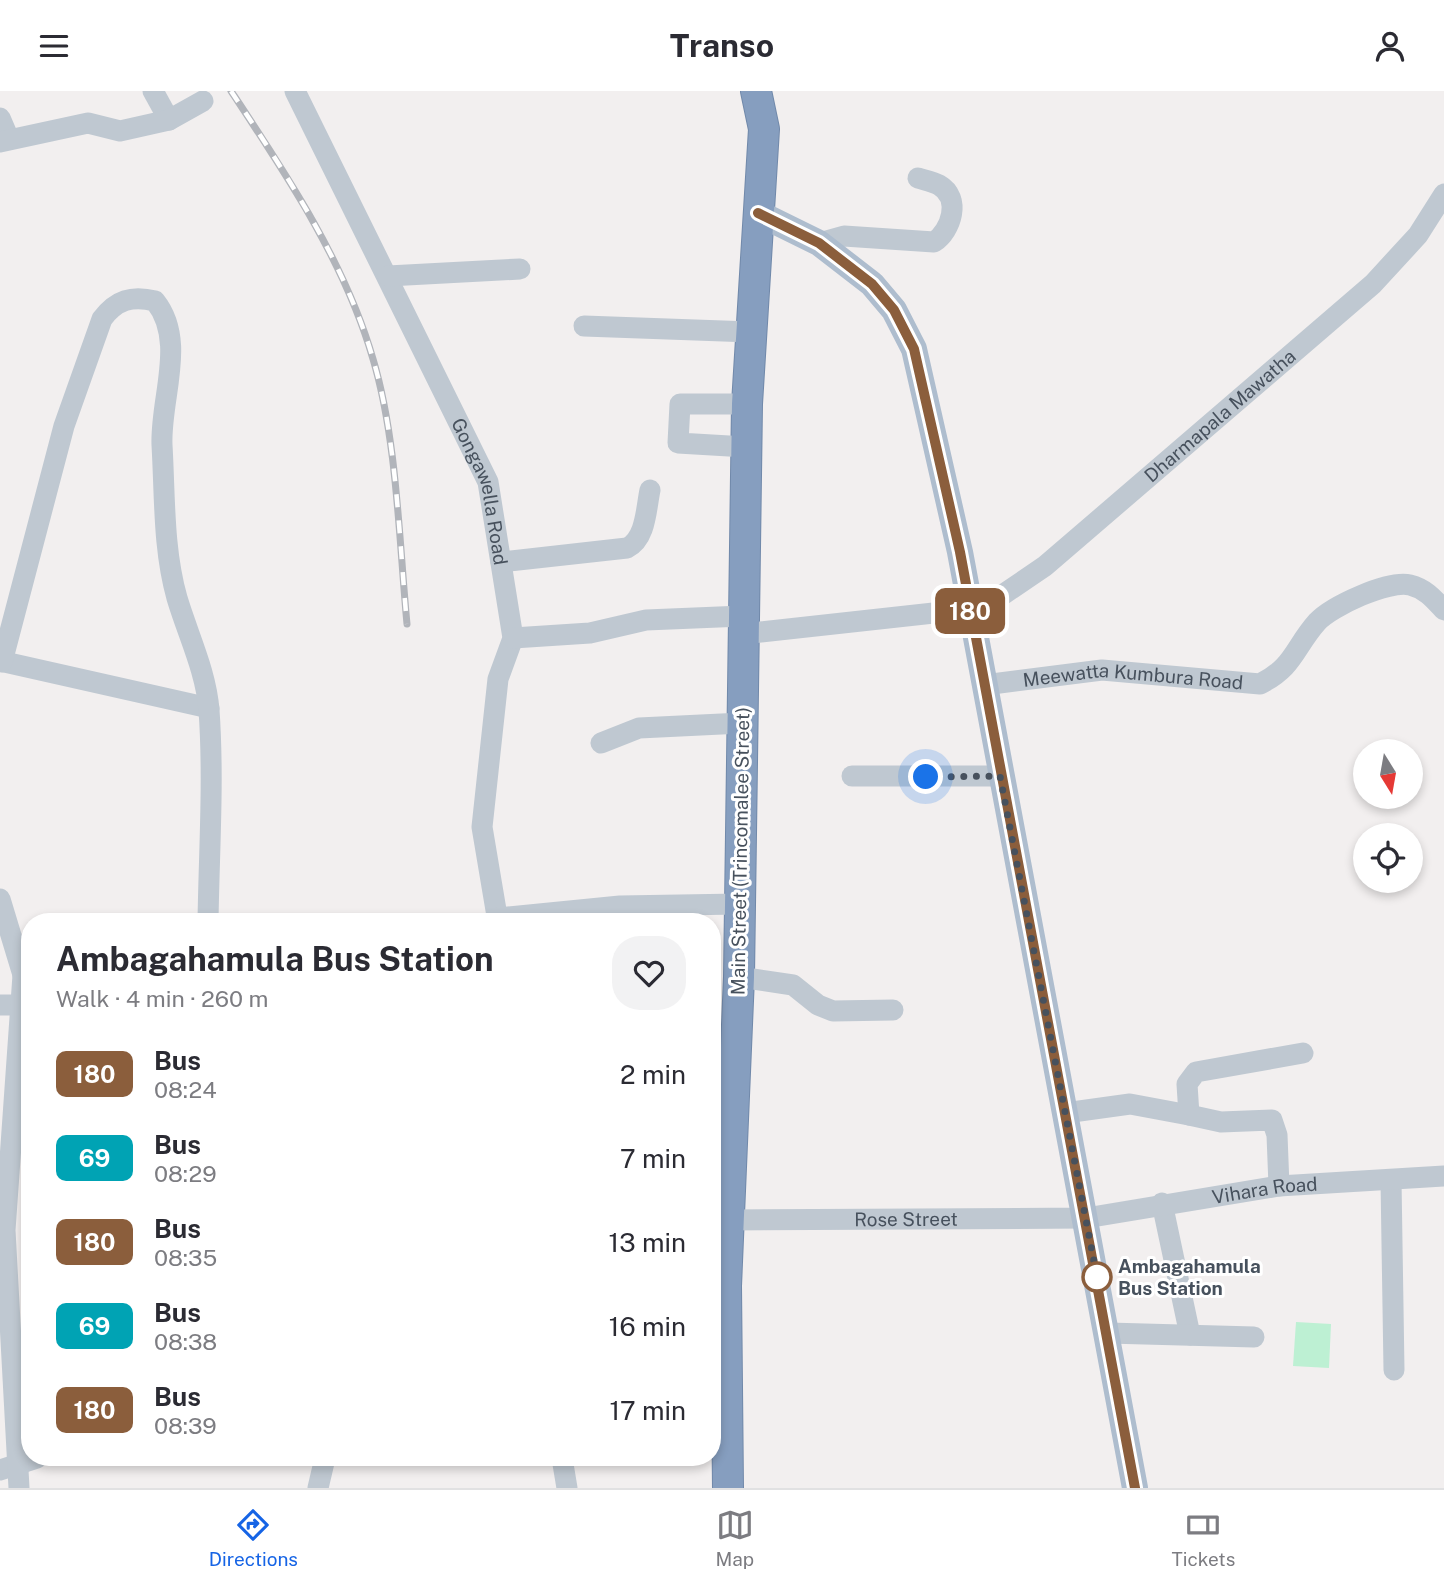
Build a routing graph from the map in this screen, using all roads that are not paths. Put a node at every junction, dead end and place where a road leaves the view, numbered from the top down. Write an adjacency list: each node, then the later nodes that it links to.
1 (153, 91): 6 (street)
2 (295, 91): 13 (street, Gongawella Road)
3 (756, 91): 10 (highway, Main Street (Trincomalee Street))
4 (203, 101): 6 (street)
5 (0, 118): 7 (street)
6 (169, 120): 7 (street)
7 (5, 141)
8 (918, 178): 11 (street)
9 (1444, 194): 20 (street, Dharmapala Mawatha)
10 (758, 213): 11 (main road); 15 (highway, Main Street (Trincomalee Street))
11 (819, 243): 20 (main road)
12 (520, 269): 13 (street)
13 (388, 276): 19 (street, Gongawella Road)
14 (584, 326): 15 (street)
15 (751, 332): 16 (highway, Main Street (Trincomalee Street))
16 (747, 404): 17 (highway, Main Street (Trincomalee Street)); 17 (street)
17 (746, 447): 22 (highway, Main Street (Trincomalee Street))
18 (650, 490): 19 (street)
19 (501, 562): 23 (street, Gongawella Road)
20 (970, 610): 22 (street, Dharmapala Mawatha); 25 (main road)
21 (1444, 610): 25 (street, Meewatta Kumbura Road)
22 (743, 625): 23 (street, Dharmapala Mawatha); 27 (highway, Main Street (Trincomalee Street))
23 (513, 638): 34 (street, Gongawella Road)
24 (1, 662): 26 (street); 26 (street)
25 (984, 685): 30 (main road)
26 (209, 708): 33 (street)
27 (742, 723): 28 (street); 31 (highway, Main Street (Trincomalee Street))
28 (601, 743)
29 (852, 776): 30 (street)
30 (1000, 776): 42 (main road)
31 (739, 904): 35 (street); 37 (highway, Main Street (Trincomalee Street))
32 (2, 911): 36 (street)
33 (208, 913)
34 (497, 913)
35 (559, 913)
36 (21, 962)
37 (739, 977): 40 (street); 50 (highway, Main Street (Trincomalee Street))
38 (21, 986): 39 (street)
39 (11, 1005): 48 (street)
40 (893, 1010)
41 (1303, 1053): 43 (street)
42 (1065, 1113): 43 (street); 49 (main road)
43 (1189, 1115): 46 (street)
44 (1444, 1176): 45 (street, Vihara Road)
45 (1391, 1180): 46 (street, Vihara Road); 55 (street)
46 (1279, 1186): 47 (street, Vihara Road)
47 (1162, 1203): 49 (street, Vihara Road); 53 (street)
48 (4, 1204): 57 (street)
49 (1086, 1218): 50 (street, Rose Street); 52 (main road)
50 (728, 1220): 51 (highway, Main Street (Trincomalee Street))
51 (721, 1326)
52 (1108, 1333): 53 (street); 64 (main road)
53 (1190, 1335): 54 (street)
54 (1254, 1337)
55 (1394, 1370)
56 (721, 1382): 63 (highway, Main Street (Trincomalee Street))
57 (18, 1465): 60 (street)
58 (323, 1466): 61 (street)
59 (563, 1466): 62 (street)
60 (19, 1488)
61 (318, 1488)
62 (567, 1488)
63 (729, 1488)
64 (1135, 1488)

